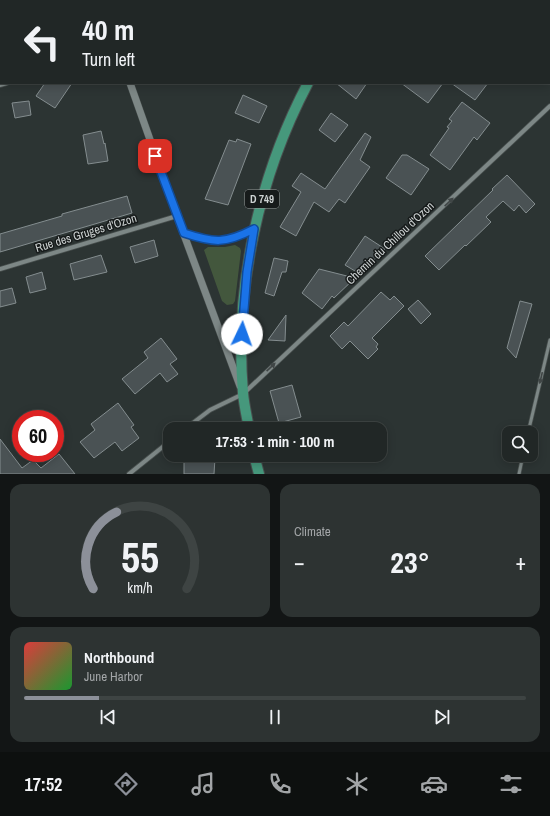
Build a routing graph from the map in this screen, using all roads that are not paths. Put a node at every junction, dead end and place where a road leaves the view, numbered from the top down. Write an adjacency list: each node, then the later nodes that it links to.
1 (130, 84): 4 (street)
2 (308, 84): 5 (main road, D 749)
3 (550, 106): 9 (street, Chemin du Chillou d'Ozon, one-way to 3)
4 (177, 216): 6 (street); 7 (street, Rue des Gruges d'Ozon)
5 (254, 229): 6 (street); 9 (main road, D 749)
6 (184, 233): 9 (street)
7 (0, 269)
8 (550, 340): 12 (lane, one-way to 12)
9 (243, 394): 10 (street, Chemin du Chillou d'Ozon); 11 (main road, D 749)
10 (194, 422)
11 (248, 422)
12 (530, 426)
13 (163, 447): 16 (street)
14 (256, 462): 17 (main road)
15 (522, 462): 18 (lane)
16 (129, 474)
17 (259, 474)
18 (519, 474)

